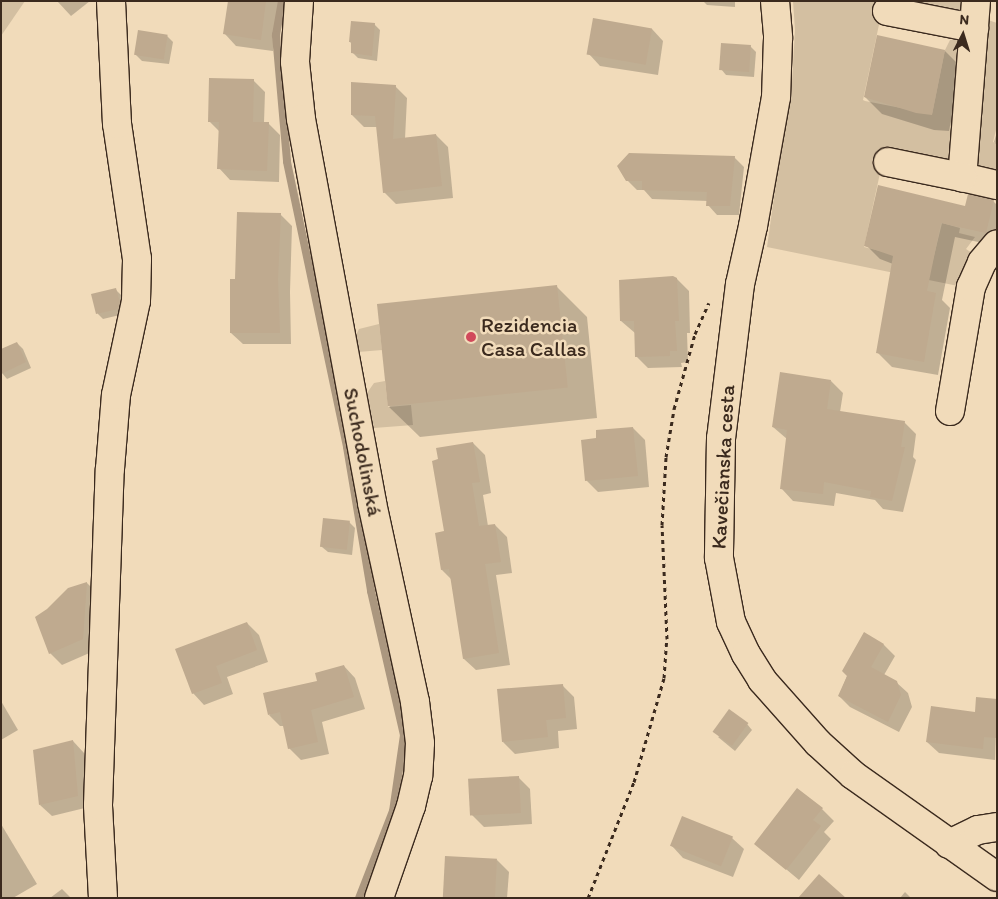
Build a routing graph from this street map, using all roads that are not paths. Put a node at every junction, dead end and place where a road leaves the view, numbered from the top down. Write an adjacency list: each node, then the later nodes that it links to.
1 (112, 1): 14 (street)
2 (299, 1): 15 (street, Suchodolinská)
3 (776, 1): 12 (street, Kavečianska cesta)
4 (887, 11): 5 (street)
5 (975, 14): 7 (street)
6 (888, 162): 7 (street)
7 (962, 177): 8 (street)
8 (997, 185)
9 (997, 244): 10 (street)
10 (950, 410)
11 (997, 827): 12 (street)
12 (950, 844): 13 (street, Kavečianska cesta)
13 (997, 877)
14 (103, 898)
15 (379, 898)

